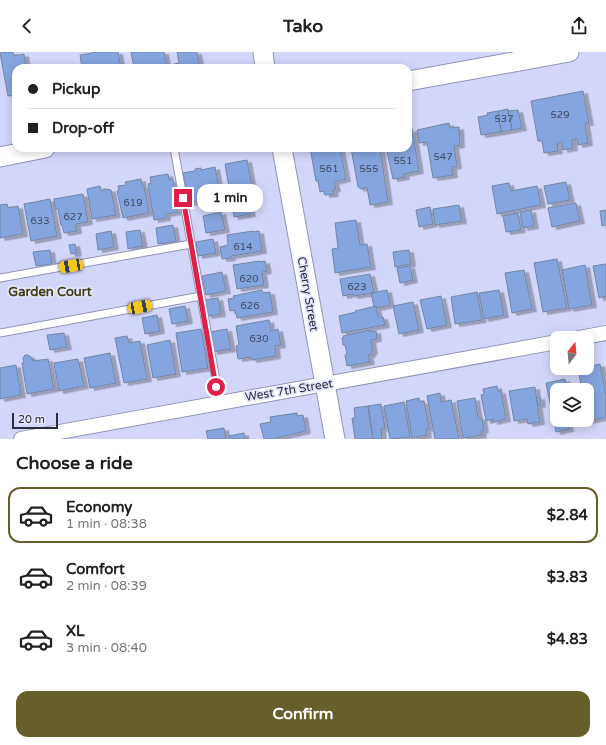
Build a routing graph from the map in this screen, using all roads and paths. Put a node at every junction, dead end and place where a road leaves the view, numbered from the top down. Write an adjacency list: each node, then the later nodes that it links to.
1 (263, 52): 3 (street)
2 (569, 52): 4 (street)
3 (265, 64)
4 (412, 80)
5 (25, 152): 8 (street)
6 (175, 152): 9 (lane)
7 (283, 152): 16 (street, Cherry Street)
8 (0, 157)
9 (191, 244): 10 (lane); 11 (lane)
10 (0, 278)
11 (201, 296): 12 (lane); 17 (lane)
12 (0, 333)
13 (606, 333): 14 (street)
14 (594, 335)
15 (550, 343): 16 (street, West 7th Street)
16 (325, 384): 17 (street, West 7th Street); 19 (street, Cherry Street)
17 (220, 402): 18 (street, West 7th Street)
18 (21, 439)
19 (335, 439)

